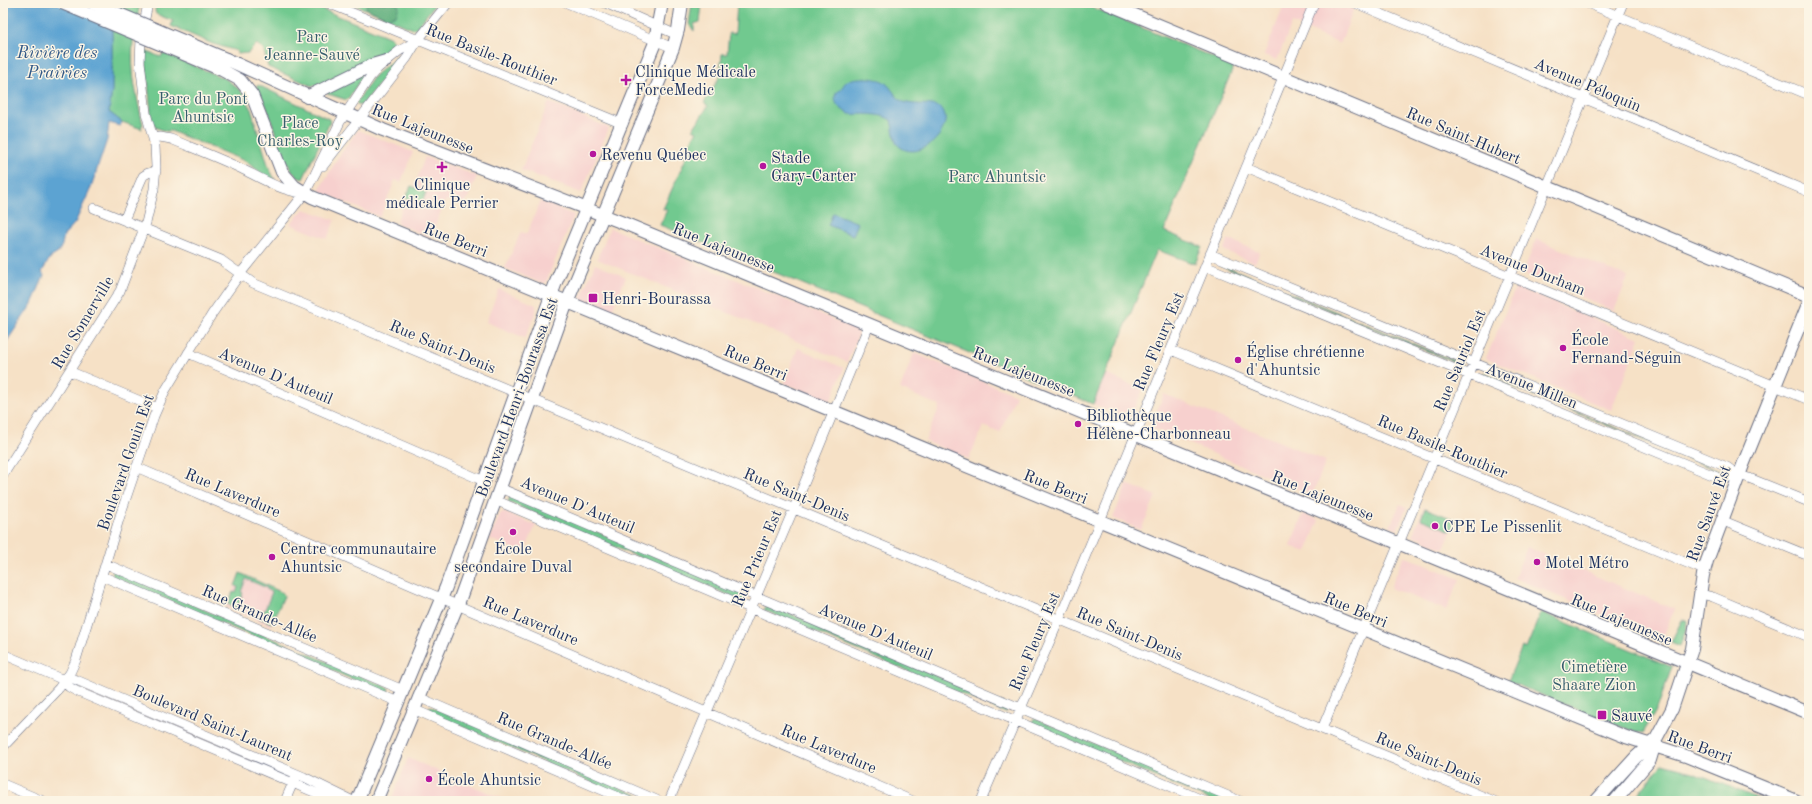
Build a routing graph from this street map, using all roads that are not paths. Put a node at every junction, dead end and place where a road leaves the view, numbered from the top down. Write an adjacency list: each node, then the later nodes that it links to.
1 (62, 3): 23 (main road, bridge)
2 (92, 3): 23 (main road, bridge)
3 (148, 3): 31 (street, Rue Somerville)
4 (328, 3): 19 (street, Rue Basile-Routhier)
5 (448, 3): 19 (street, Boulevard Gouin Est)
6 (567, 3): 15 (street)
7 (605, 3): 17 (street)
8 (662, 3): 17 (main road, Boulevard Henri-Bourassa Est)
9 (682, 3): 18 (main road, Boulevard Henri-Bourassa Est)
10 (1106, 3): 24 (main road, Rue Saint-Hubert)
11 (1314, 3): 24 (street, Rue Fleury Est)
12 (1355, 3): 27 (street, Avenue Péloquin)
13 (1587, 3): 16 (street)
14 (1624, 3): 16 (street, Rue Sauriol Est)
15 (588, 7): 20 (street)
16 (1618, 16): 25 (street); 27 (street, Rue Sauriol Est)
17 (659, 25): 18 (street); 20 (main road, Boulevard Henri-Bourassa Est)
18 (677, 35): 21 (main road, Boulevard Henri-Bourassa Est)
19 (418, 40): 22 (street, Boulevard Gouin Est); 29 (street, Boulevard Gouin Est); 30 (street, Rue Basile-Routhier)
20 (656, 40): 21 (street); 30 (main road, Boulevard Henri-Bourassa Est)
21 (673, 48): 40 (main road, Boulevard Henri-Bourassa Est)
22 (386, 61): 26 (main road); 28 (street, Boulevard Gouin Est)
23 (224, 65): 26 (main road, Rue Lajeunesse); 37 (main road, Rue Berri)
24 (1283, 76): 32 (street, Rue Fleury Est); 35 (main road, Rue Saint-Hubert)
25 (1809, 95)
26 (307, 97): 28 (main road, Rue Lajeunesse)
27 (1584, 99): 35 (street, Rue Sauriol Est); 36 (street, Avenue Péloquin)
28 (345, 114): 29 (main road, Rue Lajeunesse); 34 (street, Boulevard Gouin Est)
29 (358, 119): 34 (street, Boulevard Gouin Est); 39 (main road, Rue Lajeunesse)
30 (622, 124): 39 (main road, Boulevard Henri-Bourassa Est)
31 (153, 138): 33 (street, Rue Somerville); 37 (street, Rue Berri)
32 (1246, 167): 43 (street, Rue Fleury Est); 46 (street, Avenue Durham)
33 (156, 172): 41 (street); 42 (street, Rue Somerville)
34 (316, 174): 37 (street, Boulevard Gouin Est)
35 (1546, 187): 46 (street, Rue Sauriol Est); 48 (main road, Rue Saint-Hubert)
36 (1809, 192)
37 (305, 193): 45 (street, Boulevard Gouin Est); 47 (main road, Rue Berri)
38 (94, 208): 41 (street, Rue Saint-Denis)
39 (587, 209): 40 (main road, Rue Lajeunesse); 47 (main road, Boulevard Henri-Bourassa Est)
40 (604, 216): 49 (main road, Boulevard Henri-Bourassa Est); 51 (main road, Rue Lajeunesse)
41 (124, 220): 42 (street, Rue Saint-Denis)
42 (144, 228): 45 (street, Rue Saint-Denis); 55 (street, Rue Somerville)
43 (1210, 254): 44 (street, Rue Fleury Est); 54 (street, Avenue Millen)
44 (1205, 266): 52 (street, Rue Fleury Est); 56 (street, Avenue Millen)
45 (240, 274): 53 (street, Boulevard Gouin Est); 58 (street, Rue Saint-Denis)
46 (1510, 276): 54 (street, Rue Sauriol Est); 57 (street, Avenue Durham)
47 (552, 296): 49 (main road, Rue Berri); 58 (main road, Boulevard Henri-Bourassa Est)
48 (1809, 296)
49 (567, 302): 59 (main road, Boulevard Henri-Bourassa Est); 62 (main road, Rue Berri)
50 (1809, 302): 57 (main road, Rue Sauvé Est)
51 (869, 325): 62 (street, Rue Prieur Est); 63 (main road, Rue Lajeunesse)
52 (1171, 350): 63 (street, Rue Fleury Est); 64 (street, Rue Basile-Routhier)
53 (188, 353): 61 (street, Boulevard Gouin Est); 68 (street, Avenue D'Auteuil)
54 (1474, 363): 56 (street, Rue Sauriol Est); 67 (street, Avenue Millen)
55 (69, 371): 61 (street); 66 (street, Rue Somerville)
56 (1469, 375): 64 (street, Rue Sauriol Est); 67 (street, Avenue Millen)
57 (1774, 385): 60 (street, Avenue Durham); 67 (main road, Rue Sauvé Est)
58 (516, 393): 59 (street, Rue Saint-Denis); 68 (main road, Boulevard Henri-Bourassa Est)
59 (532, 400): 69 (main road, Boulevard Henri-Bourassa Est); 72 (street, Rue Saint-Denis)
60 (1809, 400)
61 (157, 408): 65 (street, Boulevard Gouin Est)
62 (833, 411): 72 (street, Rue Prieur Est); 74 (main road, Rue Berri)
63 (1135, 435): 74 (street, Rue Fleury Est); 75 (main road, Rue Lajeunesse)
64 (1434, 458): 75 (street, Rue Sauriol Est); 78 (street, Rue Basile-Routhier)
65 (136, 467): 77 (street, Boulevard Gouin Est); 82 (street, Rue Laverdure)
66 (3, 475)
67 (1738, 475): 71 (street, Avenue Millen); 73 (main road, Rue Sauvé Est)
68 (484, 481): 82 (main road, Boulevard Henri-Bourassa Est)
69 (500, 488): 70 (main road, Boulevard Henri-Bourassa Est); 81 (street, Avenue D'Auteuil)
70 (495, 500): 83 (main road, Boulevard Henri-Bourassa Est); 84 (street, Avenue D'Auteuil)
71 (1809, 502)
72 (793, 509): 81 (street, Rue Prieur Est); 85 (street, Rue Saint-Denis)
73 (1721, 520): 76 (street); 78 (main road, Rue Sauvé Est)
74 (1100, 521): 85 (street, Rue Fleury Est); 86 (main road, Rue Berri)
75 (1399, 544): 86 (street, Rue Sauriol Est); 89 (main road, Rue Lajeunesse)
76 (1809, 556)
77 (106, 564): 79 (street, Boulevard Gouin Est); 91 (street, Rue Grande-Allée)
78 (1704, 570): 80 (main road, Rue Sauvé Est)
79 (102, 576): 90 (street, Boulevard Gouin Est); 93 (street, Rue Grande-Allée)
80 (1701, 594): 87 (street); 89 (main road, Rue Sauvé Est)
81 (756, 596): 84 (street, Rue Prieur Est); 95 (street, Avenue D'Auteuil)
82 (441, 598): 83 (street, Rue Laverdure); 91 (main road, Boulevard Henri-Bourassa Est)
83 (458, 604): 92 (main road, Boulevard Henri-Bourassa Est); 96 (street, Rue Laverdure)
84 (751, 609): 96 (street, Rue Prieur Est); 98 (street, Avenue D'Auteuil)
85 (1059, 620): 95 (street, Rue Fleury Est); 99 (street, Rue Saint-Denis)
86 (1363, 629): 99 (street, Rue Sauriol Est); 100 (main road, Rue Berri)
87 (1809, 637)
88 (3, 654): 90 (street, Boulevard Saint-Laurent)
89 (1688, 664): 97 (main road, Rue Lajeunesse); 100 (main road, Rue Sauvé Est)
90 (63, 680): 101 (street, Boulevard Gouin Est); 102 (street, Boulevard Saint-Laurent); 104 (street, Boulevard Saint-Laurent)
91 (403, 690): 93 (main road, Boulevard Henri-Bourassa Est)
92 (418, 697): 94 (main road, Boulevard Henri-Bourassa Est); 112 (street, Rue Grande-Allée)
93 (398, 702): 109 (main road, Boulevard Henri-Bourassa Est)
94 (413, 709): 110 (main road, Boulevard Henri-Bourassa Est); 111 (street, Rue Grande-Allée)
95 (1022, 709): 98 (street, Rue Fleury Est); 117 (street, Avenue D'Auteuil)
96 (706, 712): 113 (street, Rue Prieur Est); 114 (street, Rue Laverdure)
97 (1809, 713)
98 (1016, 721): 115 (street, Rue Fleury Est); 116 (street, Avenue D'Auteuil)
99 (1322, 729): 118 (street, Rue Saint-Denis)
100 (1653, 743): 119 (main road, Rue Sauvé Est); 120 (main road, Rue Sauvé Est); 121 (main road, Rue Berri)
101 (3, 747)
102 (297, 774): 104 (street); 108 (street, Boulevard Saint-Laurent)
103 (3, 784): 105 (street)
104 (293, 784): 106 (street); 107 (street, Boulevard Saint-Laurent)
105 (43, 801)
106 (285, 801)
107 (334, 801)
108 (353, 801)
109 (357, 801)
110 (376, 801)
111 (628, 801)
112 (658, 801)
113 (669, 801)
114 (913, 801)
115 (981, 801)
116 (1205, 801)
117 (1240, 801)
118 (1494, 801)
119 (1596, 801)
120 (1615, 801)
121 (1797, 801)

